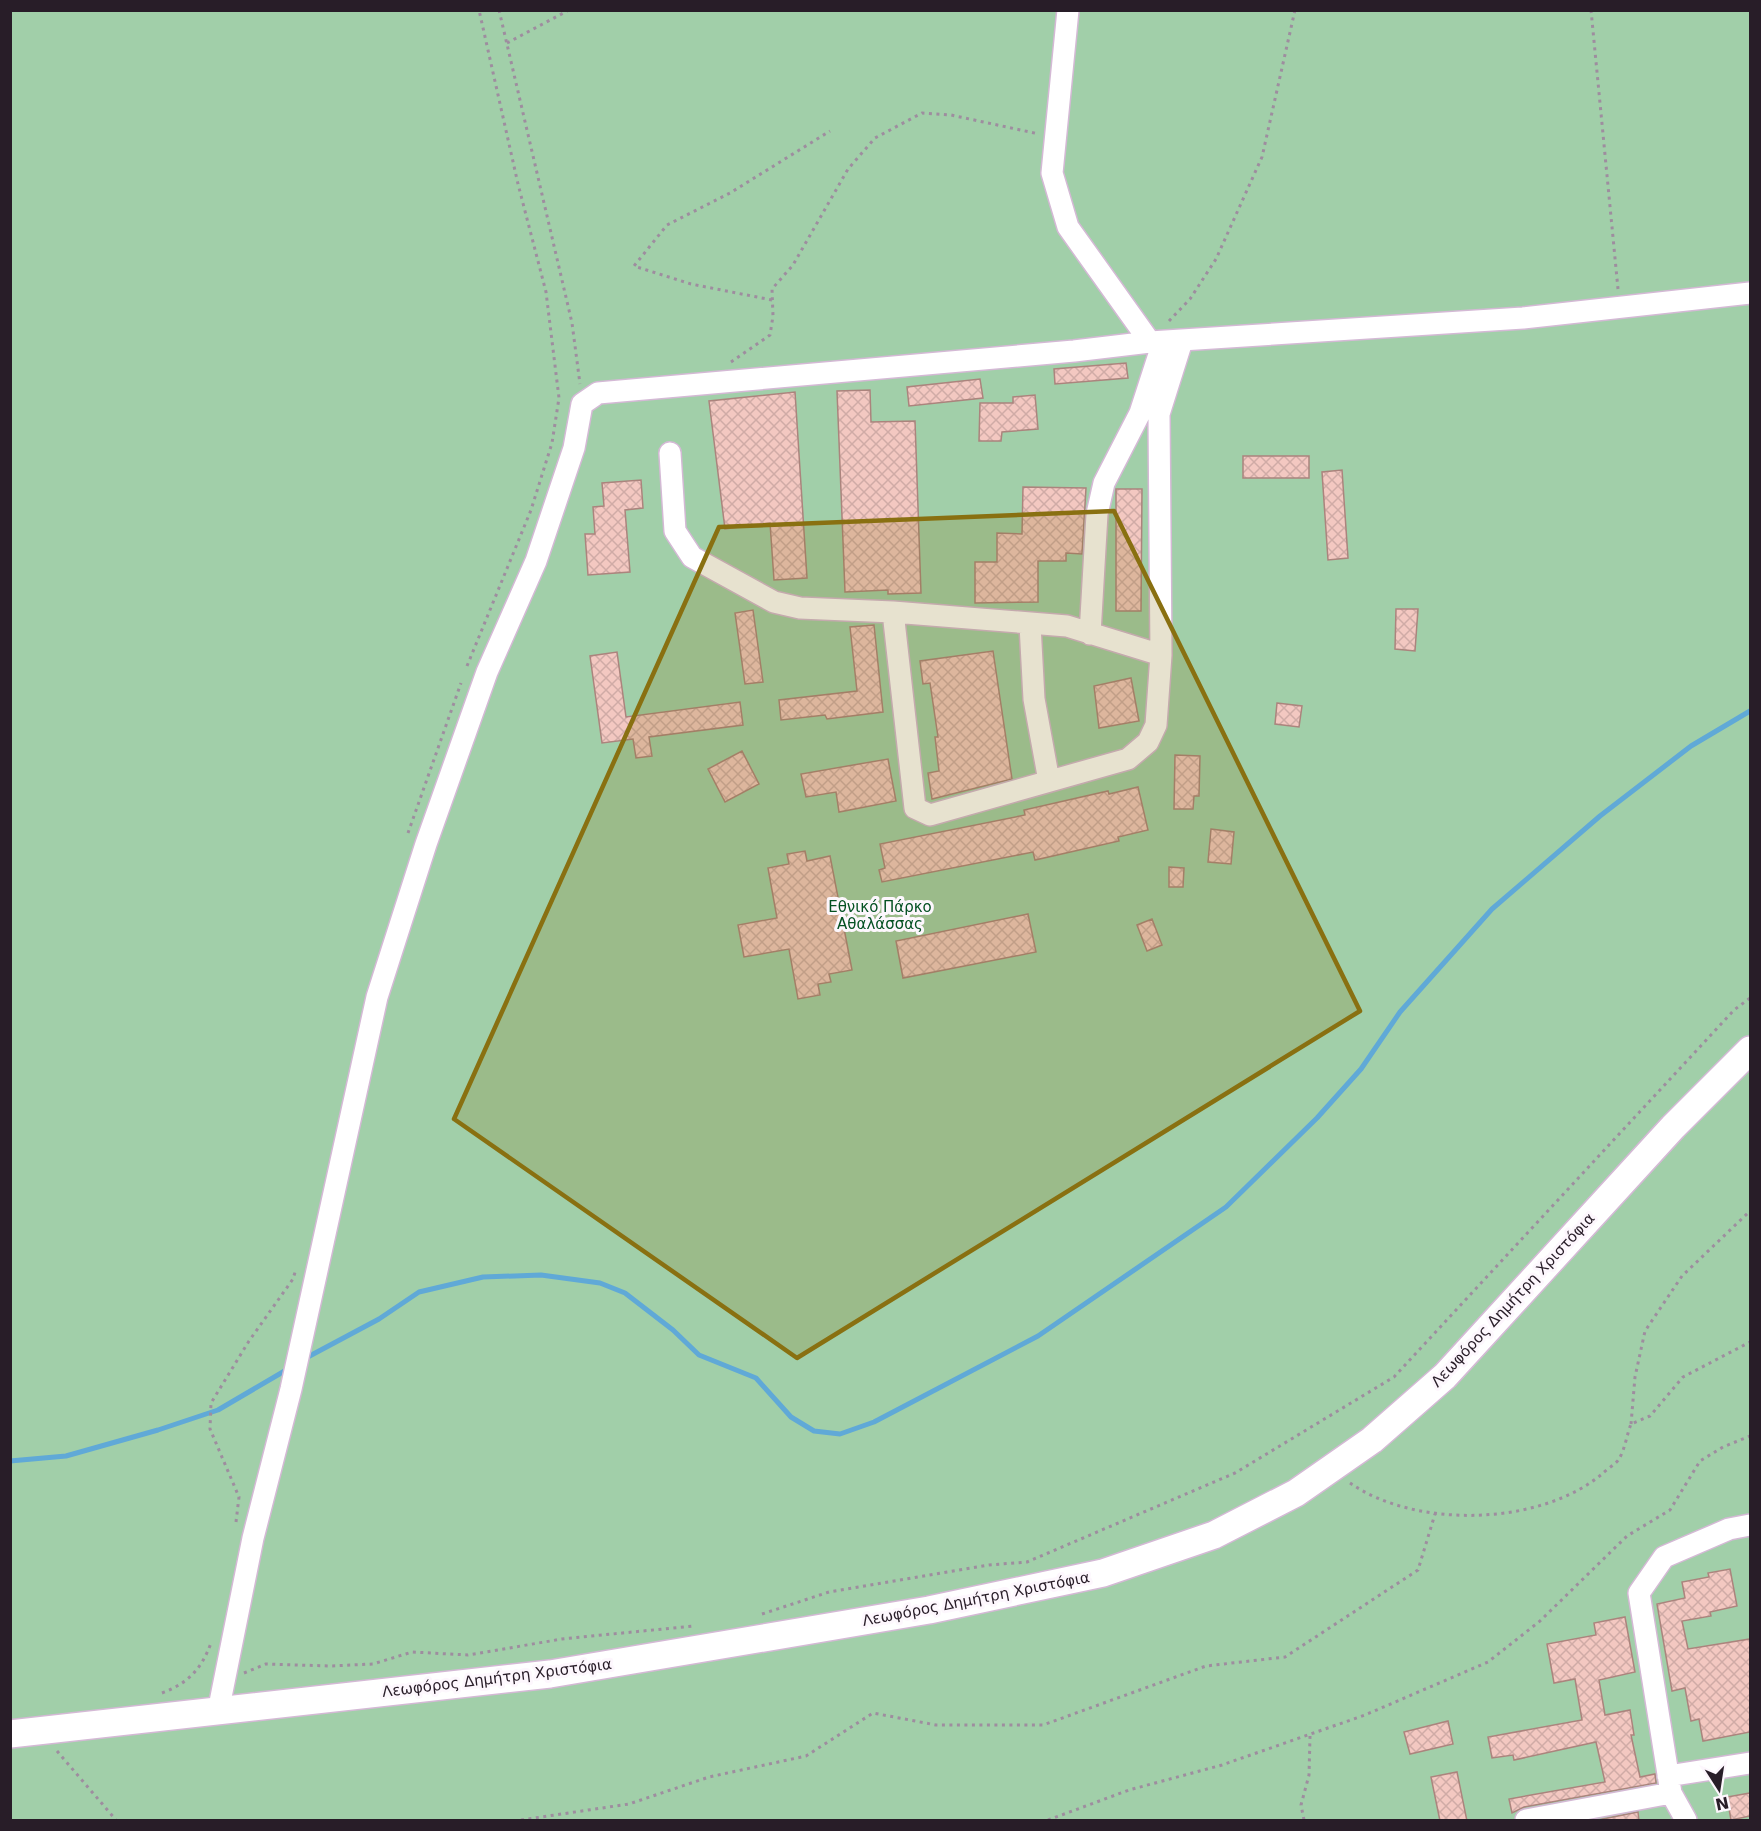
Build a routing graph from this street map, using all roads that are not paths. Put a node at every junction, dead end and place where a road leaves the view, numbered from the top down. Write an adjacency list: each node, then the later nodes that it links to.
1 (1068, 10): 3 (street)
2 (1750, 293): 3 (street)
3 (1165, 342): 4 (street); 13 (street)
4 (1149, 413): 8 (street); 9 (street)
5 (670, 453): 6 (street)
6 (893, 612): 7 (street); 10 (street)
7 (1030, 625): 8 (street); 10 (street)
8 (1090, 634): 9 (street)
9 (1161, 656): 10 (street)
10 (1049, 781)
11 (1750, 1050): 13 (main road, Λεωφόρος Δημήτρη Χριστόφια)
12 (1750, 1525): 16 (street)
13 (218, 1712): 14 (main road, Λεωφόρος Δημήτρη Χριστόφια)
14 (10, 1734)
15 (1750, 1763): 16 (street)
16 (1669, 1784): 17 (street); 18 (street)
17 (1526, 1821)
18 (1686, 1821)

